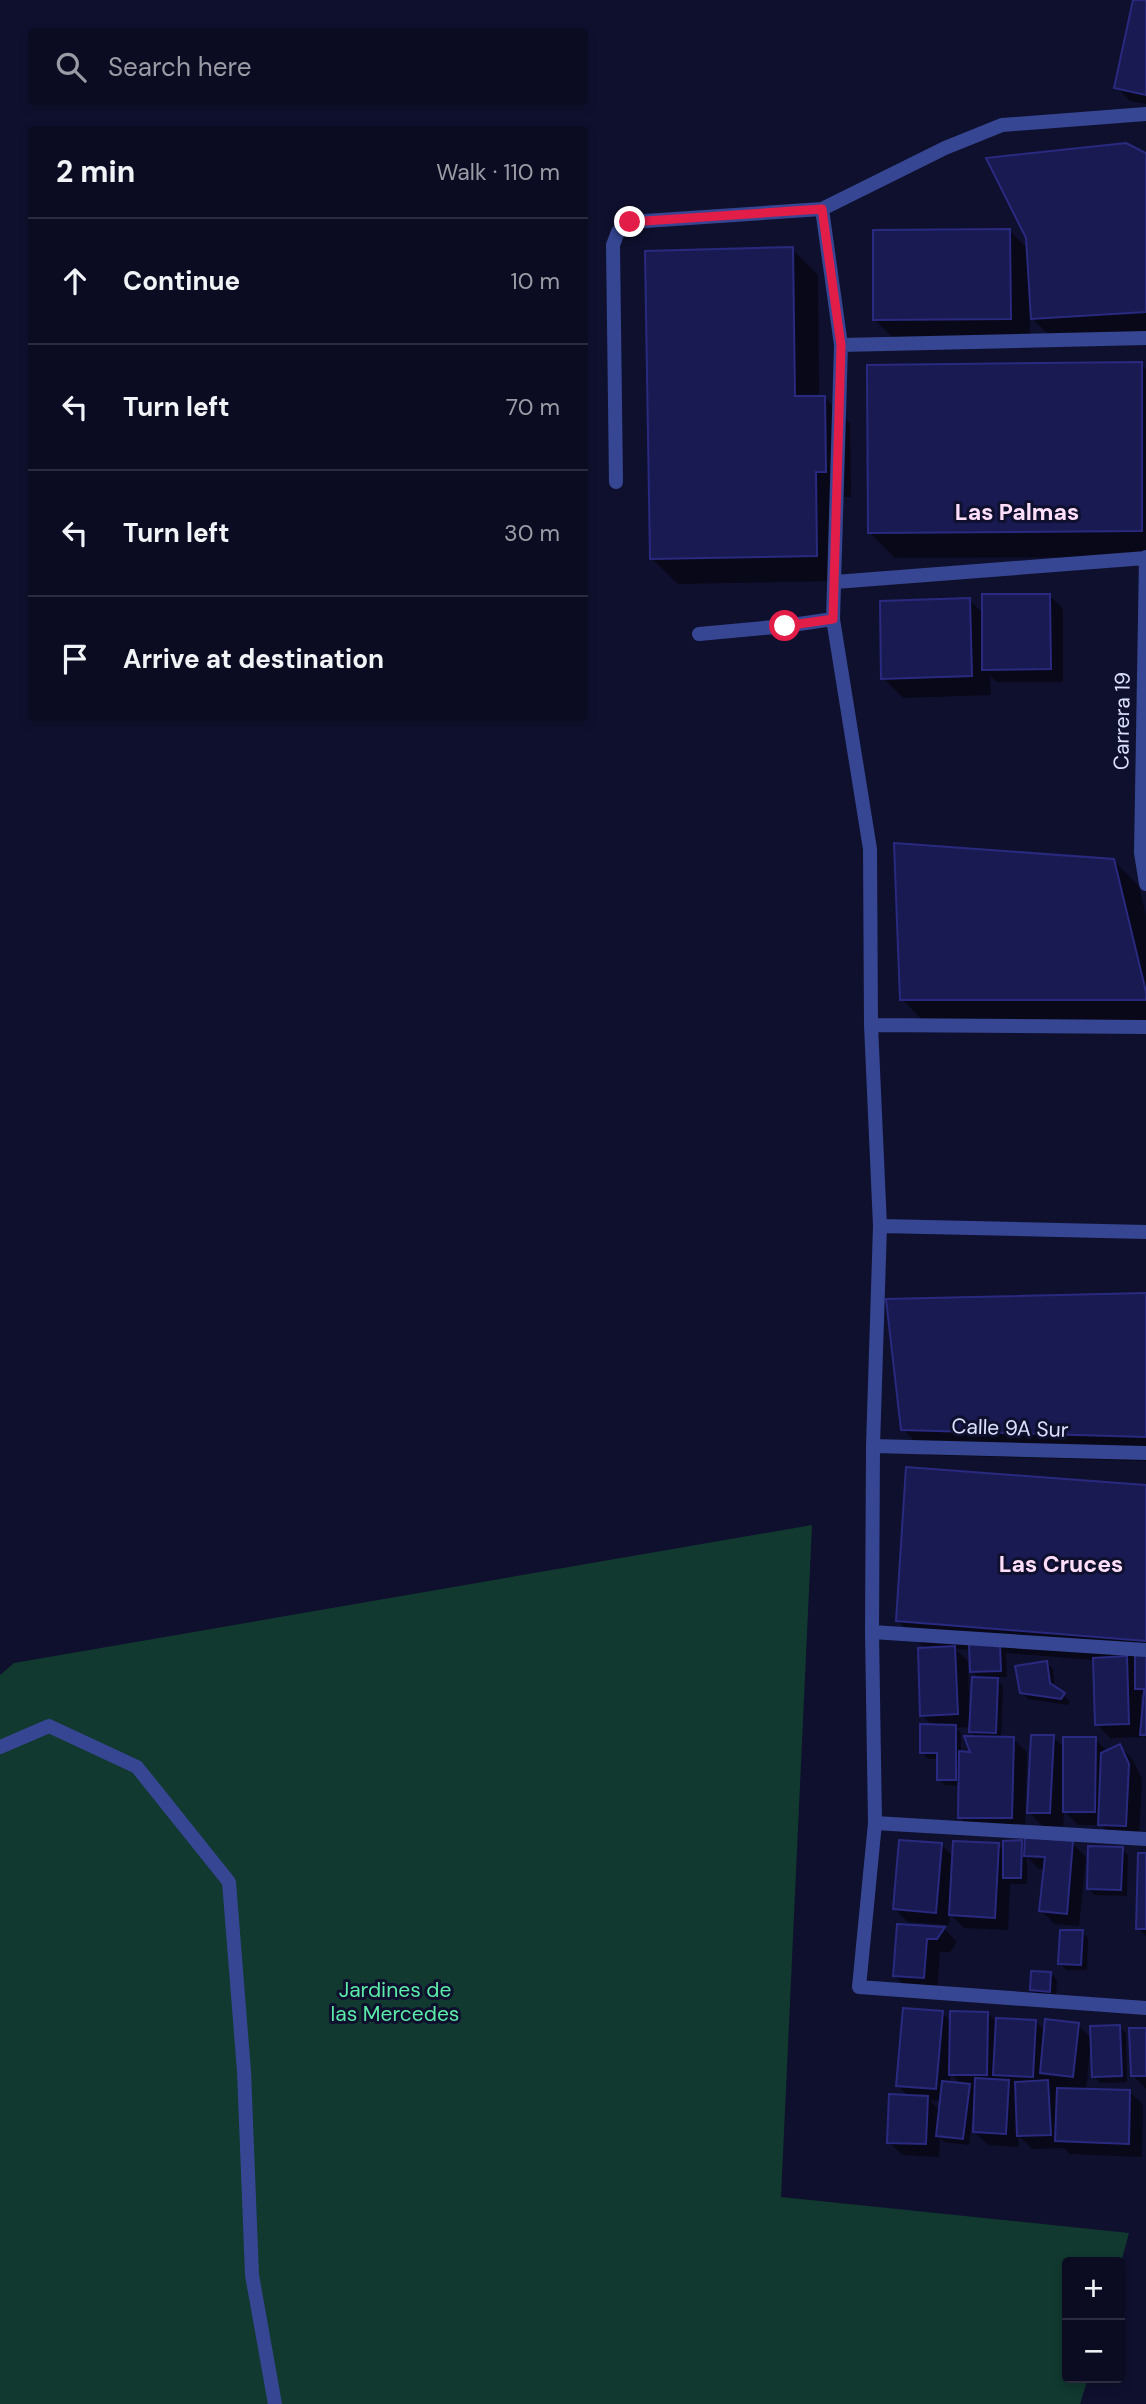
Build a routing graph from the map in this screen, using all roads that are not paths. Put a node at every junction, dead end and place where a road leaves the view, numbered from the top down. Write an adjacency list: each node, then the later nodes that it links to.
1 (1146, 114): 2 (street)
2 (822, 209): 4 (street); 5 (street)
3 (1146, 338): 4 (street)
4 (841, 345): 7 (street)
5 (616, 482)
6 (1146, 558): 7 (street); 10 (street, Carrera 19)
7 (835, 582): 8 (street)
8 (833, 619): 9 (street); 11 (street)
9 (699, 634)
10 (1146, 884)
11 (871, 1025): 12 (street); 13 (street)
12 (1146, 1027)
13 (880, 1226): 14 (street); 15 (street)
14 (1146, 1232)
15 (873, 1446): 16 (street, Calle 9A Sur); 17 (street)
16 (1146, 1453)
17 (872, 1632): 18 (street); 20 (street)
18 (1146, 1650)
19 (0, 1747): 23 (street)
20 (875, 1823): 21 (street); 22 (street)
21 (1146, 1839)
22 (1146, 2008)
23 (275, 2404)

